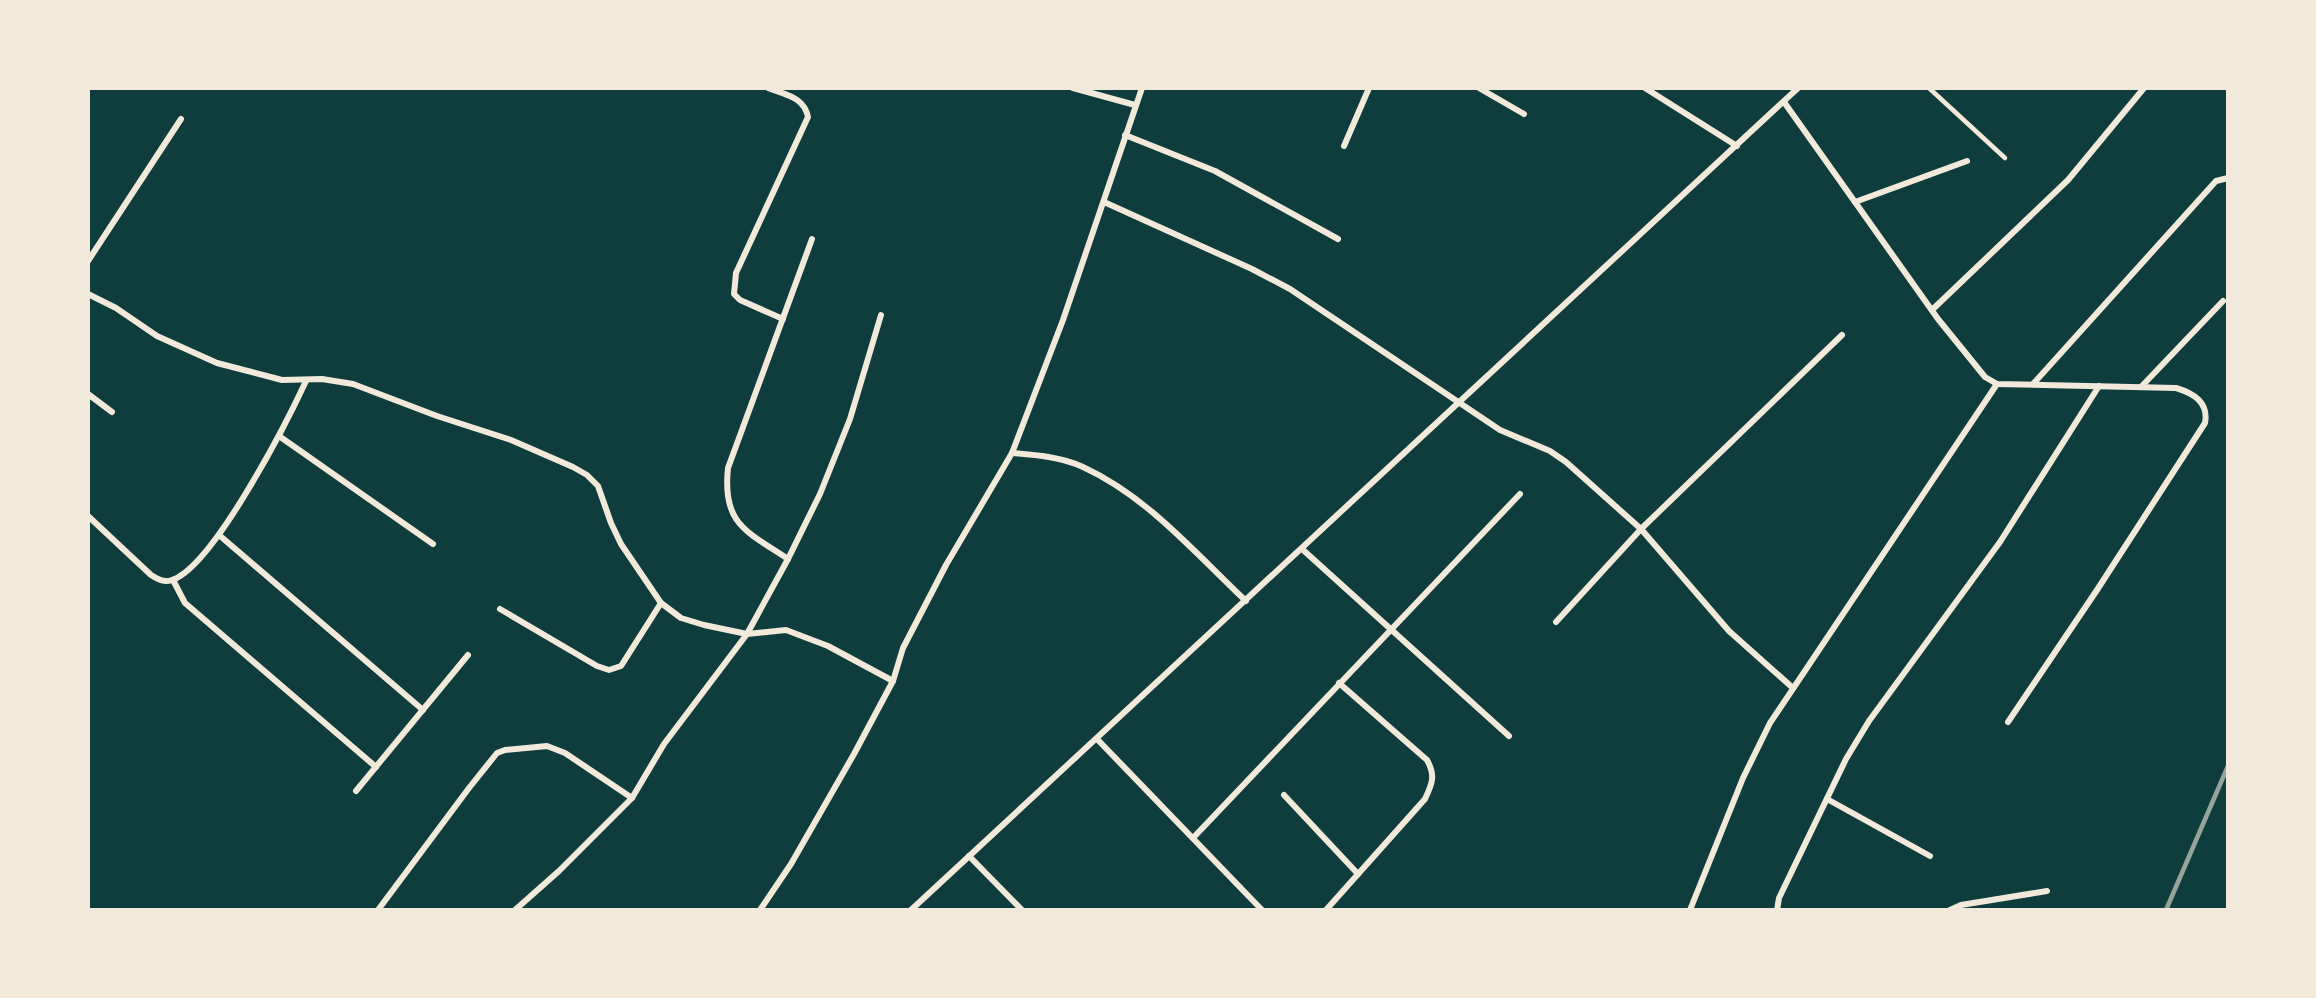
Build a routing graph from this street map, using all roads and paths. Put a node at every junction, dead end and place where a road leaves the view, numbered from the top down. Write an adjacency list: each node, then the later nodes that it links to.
1 (768, 88): 29 (street)
2 (1073, 88): 11 (street)
3 (1142, 88): 11 (street)
4 (1369, 88): 15 (street)
5 (1479, 88): 12 (street)
6 (1645, 88): 16 (street)
7 (1798, 88): 10 (street)
8 (1929, 88): 17 (lane)
9 (2144, 88): 27 (street)
10 (1784, 102): 16 (street); 20 (street)
11 (1135, 105): 14 (street)
12 (1524, 114)
13 (181, 119): 24 (street)
14 (1125, 135): 21 (street); 23 (street)
15 (1344, 146)
16 (1737, 146): 37 (street)
17 (2005, 158)
18 (1967, 161): 20 (street)
19 (2228, 178): 33 (street)
20 (1855, 201): 27 (street)
21 (1104, 202): 37 (street); 40 (street)
22 (812, 239): 29 (street)
23 (1338, 239)
24 (88, 261)
25 (88, 294): 31 (street)
26 (2223, 301): 35 (street)
27 (1932, 310): 32 (street)
28 (881, 315): 47 (street)
29 (783, 319): 47 (street)
30 (1842, 335): 43 (street)
31 (306, 381): 39 (street); 50 (street)
32 (1996, 384): 33 (street); 58 (street)
33 (2033, 384): 34 (street)
34 (2098, 386): 35 (street); 67 (street)
35 (2141, 387): 60 (street)
36 (88, 394): 38 (street)
37 (1458, 403): 43 (street); 46 (street)
38 (112, 412)
39 (279, 436): 44 (street); 45 (street)
40 (1012, 453): 49 (street); 56 (street)
41 (1520, 494): 53 (street)
42 (88, 516): 48 (street)
43 (1641, 529): 52 (street); 58 (street)
44 (219, 535): 48 (street); 59 (street)
45 (433, 544)
46 (1302, 549): 49 (street); 53 (street)
47 (788, 559): 54 (street)
48 (173, 580): 63 (street)
49 (1246, 601): 62 (street)
50 (661, 603): 51 (street); 54 (street)
51 (500, 609)
52 (1556, 622)
53 (1390, 628): 57 (street); 61 (street)
54 (747, 634): 56 (street); 66 (street)
55 (468, 655): 59 (street)
56 (893, 681): 75 (street)
57 (1339, 683): 68 (street); 71 (street)
58 (1793, 688): 80 (street)
59 (423, 710): 63 (street)
60 (2008, 722)
61 (1509, 736)
62 (1097, 740): 68 (street); 69 (street)
63 (376, 767): 64 (street)
64 (356, 791)
65 (1284, 795): 71 (street)
66 (632, 798): 73 (street); 74 (street)
67 (1827, 799): 70 (street); 81 (street)
68 (1193, 838): 78 (street)
69 (969, 856): 76 (street); 77 (street)
70 (1930, 856)
71 (1358, 874): 79 (street)
72 (2047, 891): 82 (street)
73 (378, 909)
74 (515, 909)
75 (760, 909)
76 (911, 909)
77 (1022, 909)
78 (1262, 909)
79 (1326, 909)
80 (1690, 909)
81 (1778, 909)
82 (1950, 909)

